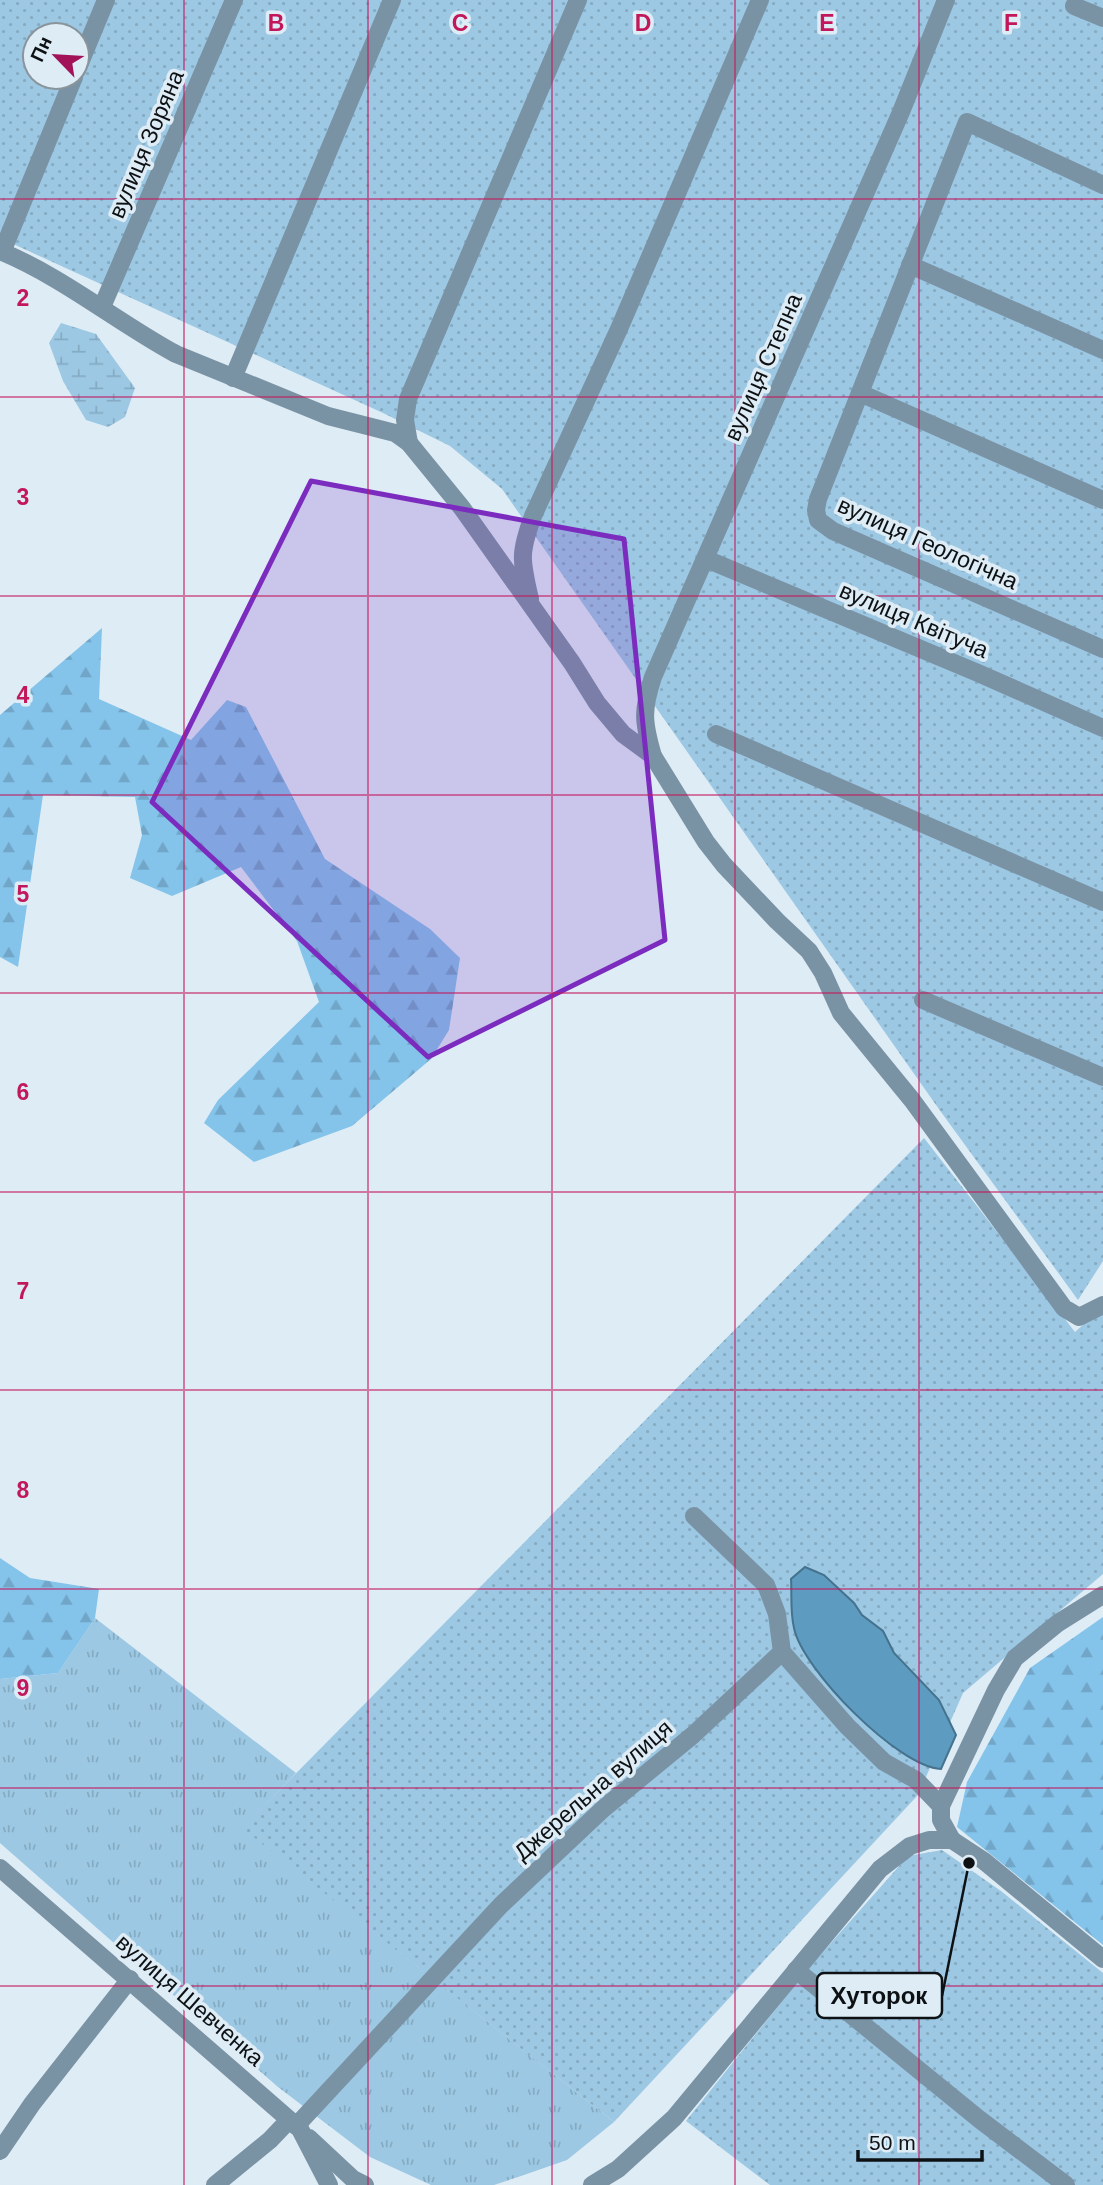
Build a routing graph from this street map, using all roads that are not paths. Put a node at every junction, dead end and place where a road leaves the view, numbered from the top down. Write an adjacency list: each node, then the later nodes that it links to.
1 (106, 0): 9 (street)
2 (234, 0): 14 (street, вулиця Зоряна)
3 (392, 0): 16 (street)
4 (578, 0): 18 (street)
5 (760, 0): 21 (street)
6 (946, 0): 20 (street, вулиця Степна)
7 (1074, 6): 8 (street)
8 (1103, 18)
9 (91, 36)
10 (68, 91): 12 (street)
11 (1103, 185): 13 (street, вулиця Геологічна)
12 (1, 251): 14 (street)
13 (910, 265): 15 (street); 17 (street, вулиця Геологічна)
14 (102, 307): 16 (street)
15 (1103, 350)
16 (233, 377): 18 (street)
17 (860, 393): 19 (street); 22 (street, вулиця Геологічна)
18 (409, 443): 21 (street)
19 (1103, 500)
20 (706, 559): 23 (street, вулиця Квітуча); 25 (street, вулиця Степна)
21 (532, 606): 25 (street)
22 (1103, 649)
23 (1103, 728)
24 (716, 734): 26 (street)
25 (653, 756): 29 (street)
26 (1103, 902)
27 (923, 1000): 28 (street)
28 (1103, 1077)
29 (1103, 1305)
30 (694, 1516): 32 (street)
31 (1103, 1595): 33 (street)
32 (782, 1652): 33 (street); 39 (street, Джерельна вулиця)
33 (941, 1805): 34 (street)
34 (952, 1840): 36 (street); 37 (street)
35 (0, 1868): 38 (street, вулиця Шевченка)
36 (1103, 1959)
37 (796, 1970): 44 (street); 45 (street)
38 (130, 1979): 39 (street, вулиця Шевченка); 40 (street)
39 (295, 2125): 41 (street, Джерельна вулиця); 42 (street, вулиця Шевченка); 43 (street)
40 (0, 2151)
41 (215, 2185)
42 (329, 2185)
43 (365, 2185)
44 (592, 2185)
45 (1066, 2185)

